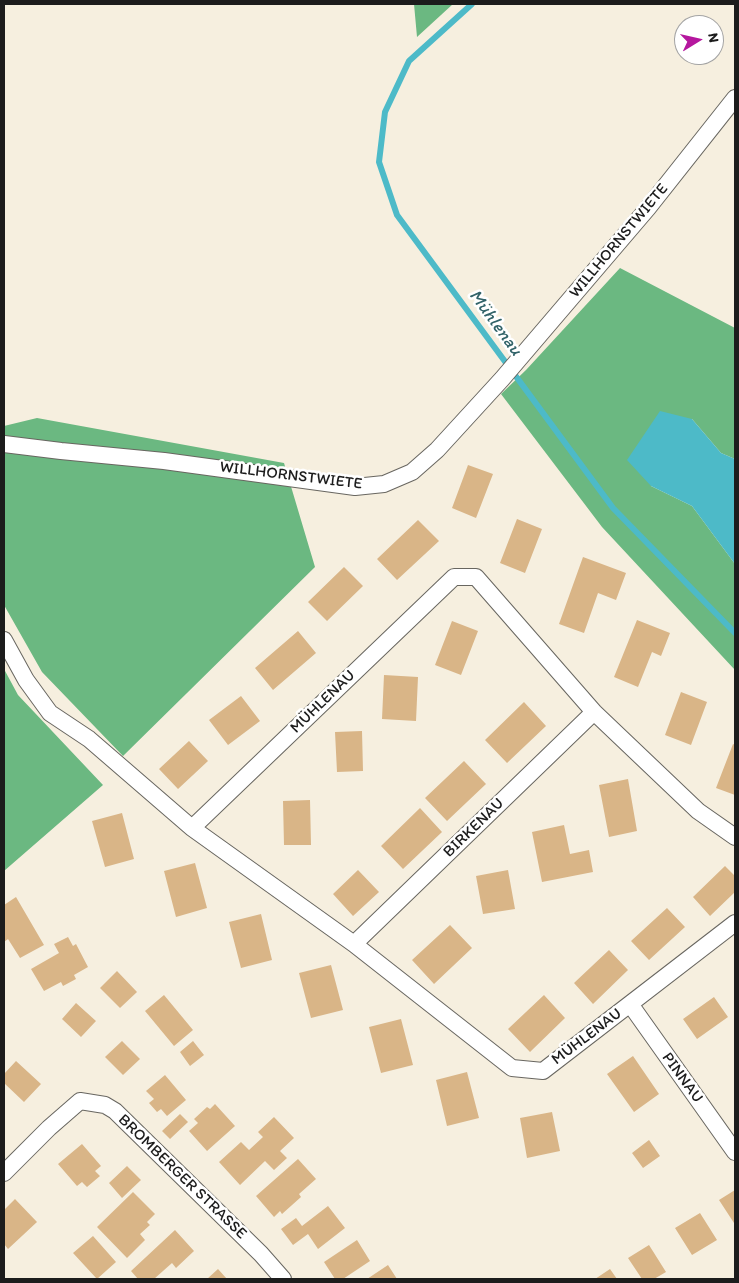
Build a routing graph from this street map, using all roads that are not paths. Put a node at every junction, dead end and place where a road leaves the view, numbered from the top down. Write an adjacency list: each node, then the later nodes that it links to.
1 (735, 98): 2 (street, WILLHORNSTWIETE)
2 (4, 444)
3 (4, 640): 5 (street, MÜHLENAU)
4 (594, 712): 5 (street, MÜHLENAU); 6 (street, MÜHLENAU); 8 (street, BIRKENAU)
5 (192, 828): 8 (street, MÜHLENAU)
6 (735, 837)
7 (735, 923): 9 (street, MÜHLENAU)
8 (354, 944): 9 (street, MÜHLENAU)
9 (630, 1004): 10 (street, PINNAU)
10 (735, 1152)
11 (4, 1173): 12 (street, BROMBERGER STRASSE)
12 (283, 1279)

